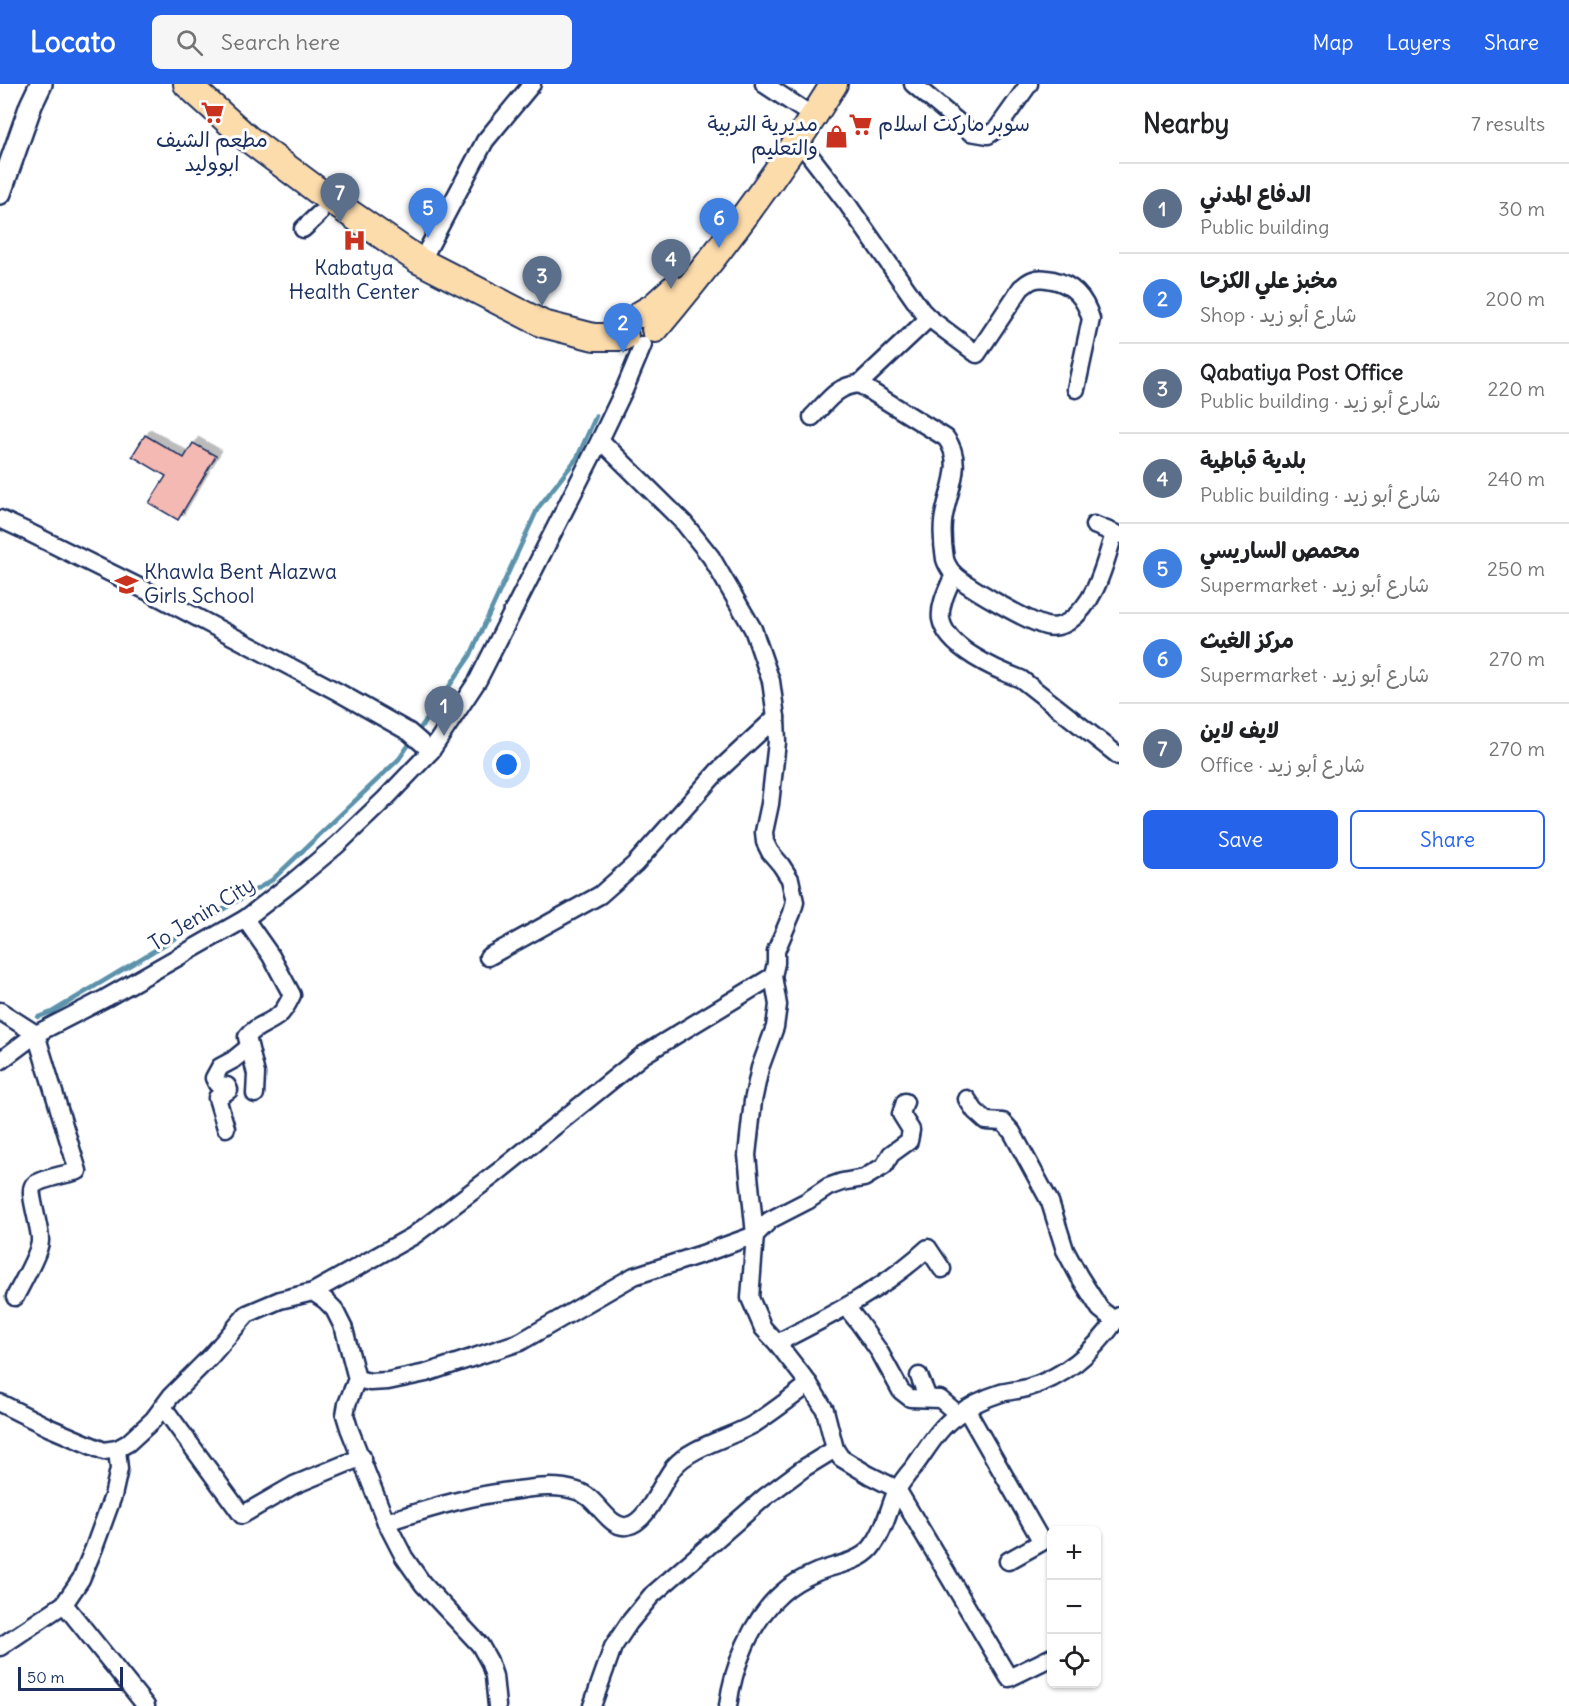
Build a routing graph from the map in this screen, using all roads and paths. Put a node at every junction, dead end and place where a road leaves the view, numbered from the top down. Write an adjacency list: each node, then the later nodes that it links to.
1 (41, 84): 11 (street)
2 (187, 84): 14 (main road)
3 (532, 84): 14 (street)
4 (764, 84): 9 (street)
5 (820, 84): 9 (main road)
6 (834, 84): 10 (main road)
7 (914, 84): 8 (street)
8 (1029, 84)
9 (805, 111): 16 (main road)
10 (798, 141): 15 (street); 16 (main road)
11 (0, 193)
12 (319, 214): 13 (street)
13 (303, 230)
14 (421, 261): 16 (main road)
15 (929, 318): 17 (street); 18 (street)
16 (641, 331): 20 (street, To Jenin City)
17 (859, 384): 19 (street); 24 (street)
18 (1076, 390)
19 (813, 417)
20 (600, 440): 25 (street); 26 (street, To Jenin City)
21 (0, 519): 26 (street)
22 (1094, 525): 23 (street)
23 (1116, 535): 24 (street)
24 (954, 574): 27 (street)
25 (776, 717): 29 (street); 30 (street)
26 (431, 751): 28 (street, To Jenin City)
27 (1119, 756)
28 (245, 919): 32 (street, To Jenin City); 33 (street)
29 (488, 957)
30 (773, 976): 39 (street); 41 (street)
31 (0, 1011): 32 (street)
32 (36, 1034): 34 (street, To Jenin City); 42 (street)
33 (249, 1047): 35 (street); 38 (street)
34 (0, 1061)
35 (255, 1094)
36 (967, 1100): 44 (street)
37 (904, 1102): 39 (street)
38 (226, 1128)
39 (755, 1235): 45 (street); 47 (street)
40 (942, 1269): 43 (street)
41 (313, 1292): 47 (street); 51 (street)
42 (15, 1296)
43 (847, 1308): 45 (street); 49 (street)
44 (1117, 1319): 52 (street)
45 (777, 1343): 48 (street)
46 (919, 1376): 49 (street)
47 (357, 1379): 55 (street)
48 (809, 1384): 54 (street); 57 (street)
49 (928, 1398): 52 (street)
50 (0, 1403): 53 (street)
51 (163, 1407): 53 (street); 55 (street)
52 (962, 1411): 56 (street); 58 (street)
53 (117, 1449): 59 (street)
54 (835, 1449): 56 (street); 64 (street)
55 (362, 1457): 57 (street)
56 (897, 1489): 61 (street); 65 (street)
57 (386, 1522): 63 (street)
58 (1008, 1561)
59 (64, 1604): 60 (street); 62 (street)
60 (0, 1647)
61 (1047, 1659)
62 (146, 1706)
63 (497, 1706)
64 (592, 1706)
65 (728, 1706)

